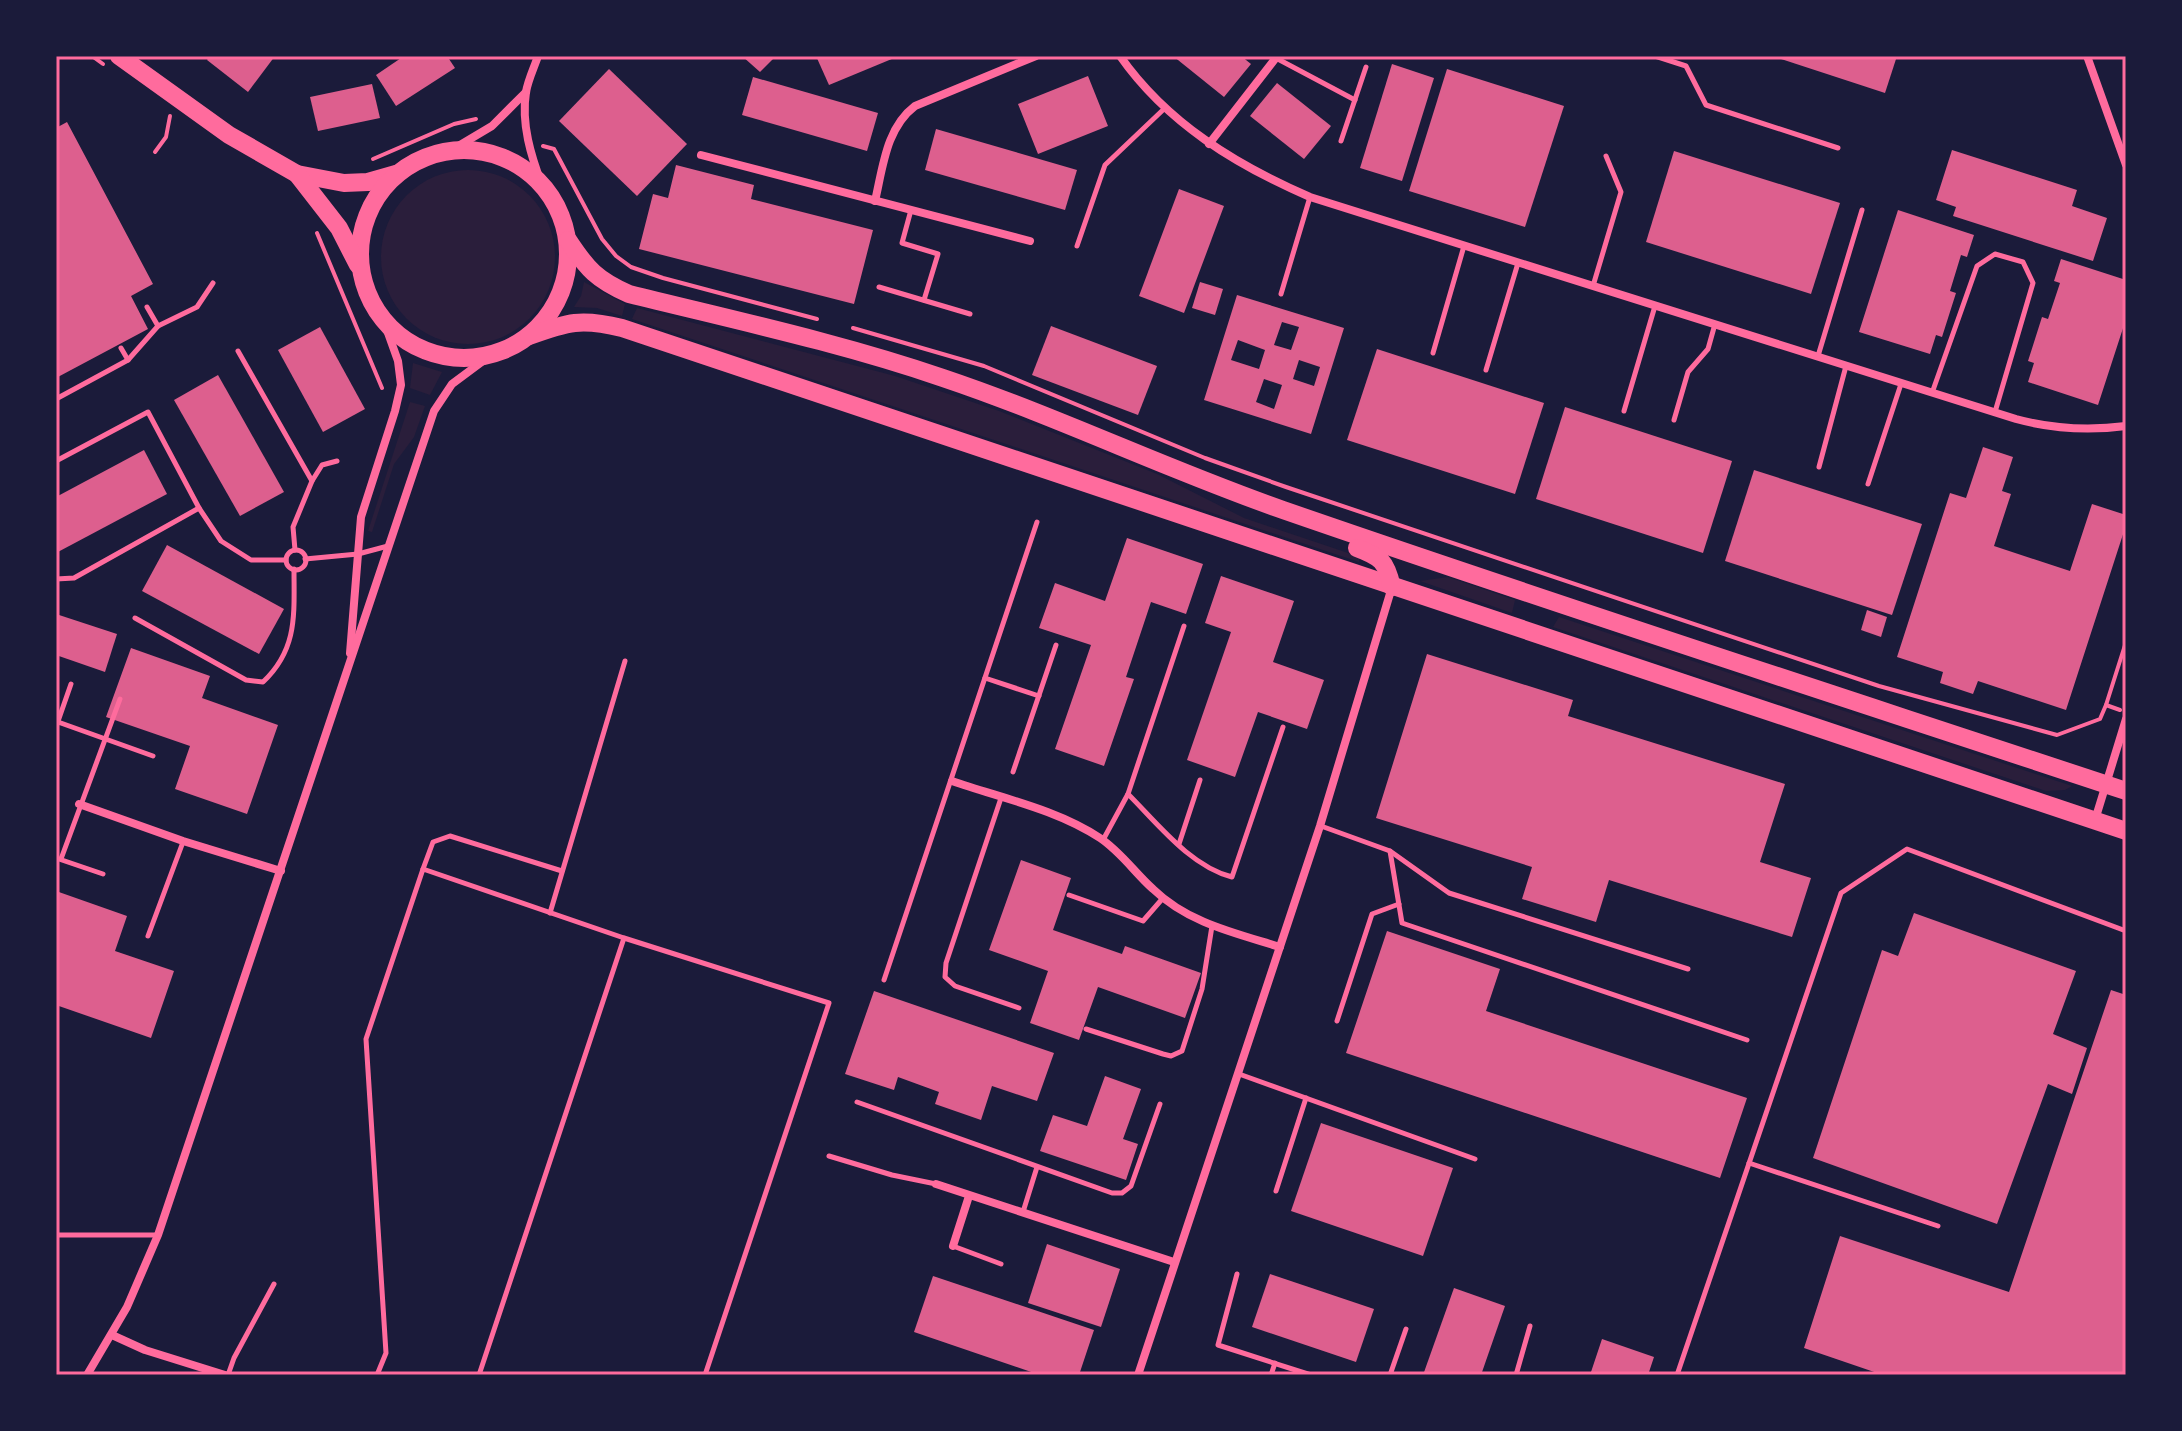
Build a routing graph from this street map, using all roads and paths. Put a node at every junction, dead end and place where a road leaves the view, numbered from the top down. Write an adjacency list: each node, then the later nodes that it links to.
1 (119, 56): 27 (main road)
2 (538, 56): 9 (street)
3 (1036, 56): 30 (street)
4 (1120, 56): 11 (street)
5 (1655, 56): 18 (lane)
6 (2087, 56): 24 (street)
7 (1274, 58): 10 (lane); 17 (street)
8 (1366, 67): 10 (lane)
9 (526, 92): 20 (street); 28 (street)
10 (1355, 100): 16 (lane)
11 (1165, 107): 17 (street); 37 (lane)
12 (161, 109): 13 (path)
13 (170, 116): 15 (path); 21 (path)
14 (476, 119): 25 (path)
15 (179, 122)
16 (1341, 141)
17 (1209, 144): 29 (street)
18 (1838, 148)
19 (554, 149): 49 (path)
20 (450, 151): 26 (main road); 28 (main road)
21 (155, 152)
22 (701, 155): 30 (street)
23 (1606, 156): 41 (lane)
24 (2125, 161)
25 (365, 162)
26 (398, 173): 27 (main road); 39 (main road)
27 (297, 174): 39 (main road)
28 (542, 185): 34 (main road)
29 (1310, 197): 36 (street); 43 (lane)
30 (875, 201): 31 (street)
31 (911, 210): 35 (street); 44 (lane)
32 (1862, 210): 58 (lane)
33 (316, 229): 63 (path)
34 (568, 240): 53 (main road); 74 (main road)
35 (1030, 241)
36 (1464, 245): 38 (street); 56 (lane)
37 (1077, 246)
38 (1518, 262): 41 (street); 61 (lane)
39 (361, 271): 48 (main road)
40 (213, 283): 51 (lane)
41 (1593, 286): 45 (street)
42 (879, 287): 44 (lane)
43 (1281, 294)
44 (924, 300): 47 (lane)
45 (1655, 305): 50 (street); 66 (lane)
46 (147, 307): 51 (lane)
47 (970, 314)
48 (383, 319): 57 (main road); 80 (street)
49 (828, 322)
50 (1715, 324): 58 (street); 68 (lane)
51 (158, 326): 59 (lane)
52 (843, 326): 96 (path)
53 (529, 336): 57 (main road); 85 (main road)
54 (121, 348): 59 (lane)
55 (238, 351): 73 (lane)
56 (1433, 353)
57 (491, 355): 78 (street)
58 (1818, 356): 60 (street)
59 (128, 360): 65 (lane)
60 (1846, 365): 62 (street); 72 (lane)
61 (1486, 370)
62 (1902, 383): 64 (street); 75 (lane)
63 (382, 388)
64 (1932, 393): 67 (street); 67 (lane)
65 (56, 399)
66 (1624, 411)
67 (1995, 413): 69 (street)
68 (1674, 420)
69 (2126, 426)
70 (56, 461): 76 (lane)
71 (337, 461): 73 (lane)
72 (1819, 467)
73 (312, 481): 79 (lane)
74 (1204, 483): 85 (main road); 106 (main road)
75 (1868, 484)
76 (199, 508): 82 (lane); 84 (lane)
77 (1037, 522): 92 (lane)
78 (388, 546): 80 (lane); 91 (street)
79 (295, 550): 81 (lane); 82 (lane)
80 (358, 554): 81 (lane); 91 (street)
81 (305, 559): 83 (lane)
82 (286, 560): 83 (lane)
83 (294, 569): 86 (lane)
84 (56, 579)
85 (1392, 587): 111 (main road); 112 (street)
86 (135, 618)
87 (1184, 626): 108 (lane)
88 (2126, 642): 96 (path)
89 (1056, 645): 94 (lane)
90 (625, 661): 121 (lane)
91 (349, 669): 120 (street)
92 (985, 678): 94 (lane); 105 (lane)
93 (71, 684): 99 (lane)
94 (1039, 696): 103 (lane)
95 (120, 699): 101 (lane)
96 (2106, 705): 97 (path)
97 (2126, 712)
98 (2126, 719): 106 (street)
99 (57, 724): 101 (lane)
100 (1283, 727): 116 (lane)
101 (104, 739): 102 (lane); 110 (lane)
102 (153, 756)
103 (1013, 772)
104 (1200, 780): 116 (lane)
105 (952, 781): 109 (street); 133 (lane)
106 (2106, 784): 107 (main road); 111 (street)
107 (2126, 791)
108 (1128, 794): 114 (lane); 116 (lane)
109 (1001, 798): 114 (street); 134 (lane)
110 (79, 804): 115 (street); 118 (lane)
111 (2094, 820): 113 (main road)
112 (1320, 826): 117 (lane); 131 (street)
113 (2126, 831)
114 (1103, 840): 124 (street)
115 (183, 841): 120 (street); 129 (lane)
116 (1179, 844)
117 (1390, 851): 125 (lane); 132 (lane)
118 (58, 858): 122 (lane)
119 (423, 869): 121 (lane); 126 (lane); 164 (lane)
120 (281, 871): 152 (street)
121 (562, 871): 126 (lane)
122 (103, 874)
123 (1069, 895): 124 (lane)
124 (1163, 898): 127 (street)
125 (1399, 904): 135 (lane); 137 (lane)
126 (550, 913): 130 (lane)
127 (1212, 926): 131 (street); 136 (lane)
128 (2126, 931): 144 (lane)
129 (148, 936)
130 (624, 938): 165 (lane); 166 (lane)
131 (1280, 947): 138 (street)
132 (1688, 969)
133 (884, 980)
134 (1019, 1008)
135 (1337, 1021)
136 (1086, 1029)
137 (1747, 1040)
138 (1239, 1074): 139 (lane); 154 (street)
139 (1306, 1098): 143 (lane); 147 (lane)
140 (857, 1102): 145 (lane)
141 (1160, 1104): 145 (lane)
142 (829, 1156): 146 (lane)
143 (1475, 1159)
144 (1749, 1163): 150 (lane); 172 (lane)
145 (1037, 1167): 149 (lane)
146 (936, 1184): 148 (street)
147 (1276, 1191)
148 (969, 1196): 149 (street); 153 (street)
149 (1022, 1213): 154 (street)
150 (1938, 1226)
151 (56, 1235): 152 (lane)
152 (158, 1235): 160 (street)
153 (953, 1246): 155 (lane)
154 (1174, 1262): 167 (street)
155 (1001, 1264)
156 (1237, 1274): 161 (lane)
157 (274, 1284): 163 (lane)
158 (1530, 1326): 171 (lane)
159 (1406, 1329): 170 (lane)
160 (112, 1335): 162 (street); 163 (street)
161 (1275, 1363): 168 (lane); 169 (lane)
162 (87, 1375)
163 (226, 1375)
164 (377, 1375)
165 (479, 1375)
166 (705, 1375)
167 (1138, 1375)
168 (1271, 1375)
169 (1311, 1375)
170 (1390, 1375)
171 (1516, 1375)
172 (1677, 1375)

